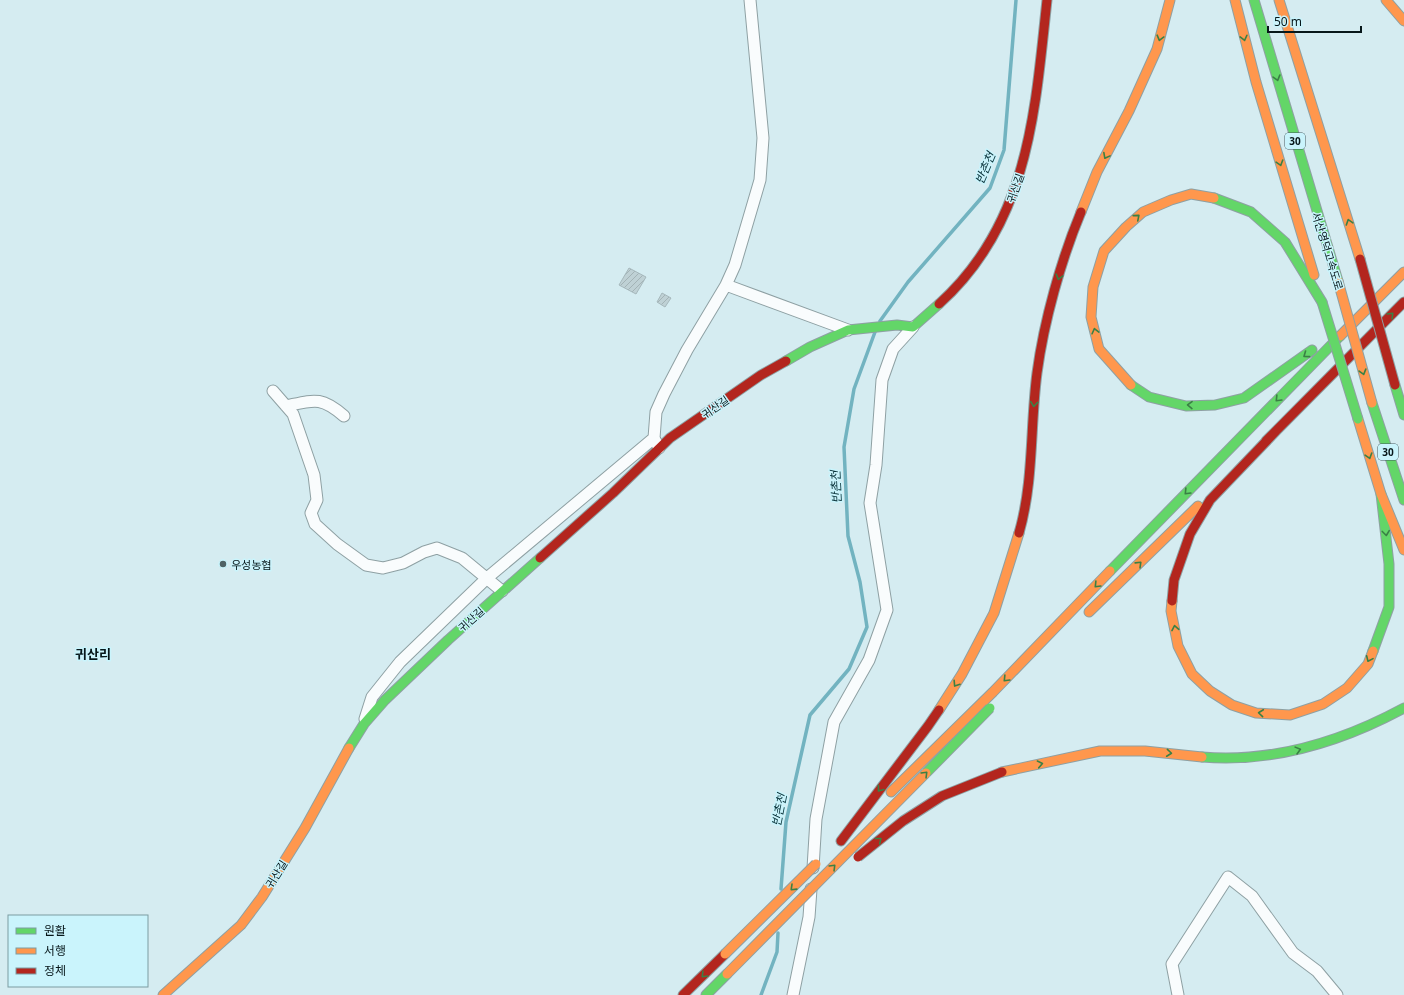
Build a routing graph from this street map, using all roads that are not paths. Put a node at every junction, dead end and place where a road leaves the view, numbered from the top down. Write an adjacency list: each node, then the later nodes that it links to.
1 (750, 0): 10 (street)
2 (1047, 0): 14 (main road, 귀산길)
3 (1170, 0): 13 (main road)
4 (1235, 0): 11 (main road, one-way to 11)
5 (1254, 0): 24 (main road, 서산영덕고속도로 / 30, one-way to 24, bridge)
6 (1279, 0): 18 (main road, 30, one-way to 6, bridge)
7 (1386, 0): 8 (main road)
8 (1404, 21)
9 (1404, 272): 13 (main road)
10 (726, 285): 15 (street); 21 (street)
11 (1322, 302): 13 (main road, one-way to 11); 23 (main road, one-way to 23, bridge)
12 (1404, 302): 20 (main road, one-way to 12)
13 (1360, 315)
14 (913, 327): 15 (main road, 귀산길); 39 (street)
15 (848, 330): 22 (main road, 귀산길)
16 (272, 391): 17 (street)
17 (286, 406): 19 (street); 26 (street)
18 (1404, 414)
19 (344, 416)
20 (1276, 431): 23 (main road, one-way to 20); 28 (main road, one-way to 20)
21 (654, 438): 22 (street); 26 (street)
22 (659, 448): 27 (main road, 귀산길)
23 (1381, 494): 25 (main road)
24 (1404, 500)
25 (1404, 550)
26 (487, 578): 27 (street); 31 (street)
27 (502, 591): 31 (main road, 귀산길)
28 (1081, 620)
29 (993, 705): 35 (main road, one-way to 29, bridge)
30 (1404, 708): 33 (main road, one-way to 30, bridge)
31 (364, 724): 36 (main road, 귀산길)
32 (824, 857): 37 (main road, one-way to 37, bridge)
33 (854, 860)
34 (842, 871): 35 (main road, bridge)
35 (763, 937): 38 (main road, bridge)
36 (163, 995)
37 (683, 995)
38 (706, 995)
39 (793, 995)
40 (1178, 995): 41 (street)
41 (1337, 995)

